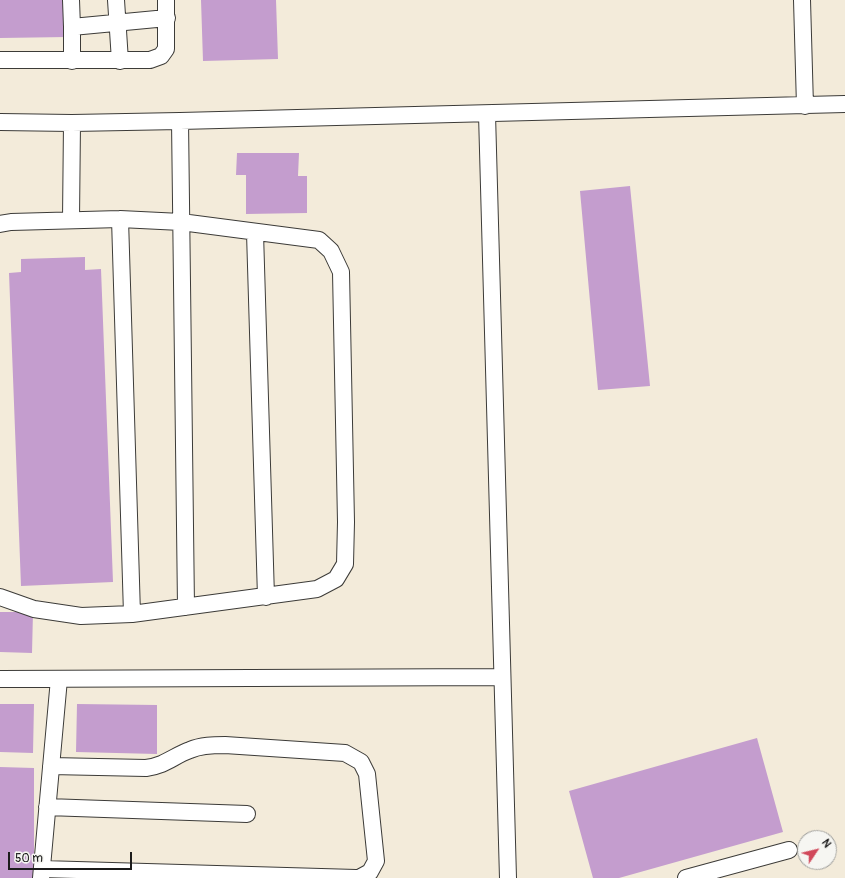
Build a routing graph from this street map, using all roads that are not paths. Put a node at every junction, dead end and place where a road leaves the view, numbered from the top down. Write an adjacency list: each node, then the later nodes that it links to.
1 (71, 0): 7 (street)
2 (116, 0): 6 (street)
3 (166, 0): 5 (street)
4 (802, 0): 12 (street)
5 (167, 18): 6 (street); 10 (street)
6 (117, 22): 7 (street); 10 (street)
7 (72, 26): 9 (street)
8 (0, 60): 9 (street)
9 (72, 61): 10 (street)
10 (120, 61)
11 (845, 104): 12 (street)
12 (805, 106): 13 (street)
13 (487, 114): 14 (street); 26 (street)
14 (180, 121): 16 (street); 19 (street)
15 (0, 122): 16 (street)
16 (72, 123): 18 (street)
17 (120, 218): 18 (street); 19 (street); 25 (street)
18 (71, 219): 20 (street)
19 (181, 222): 21 (street); 24 (street)
20 (0, 224)
21 (255, 233): 23 (street); 23 (street)
22 (0, 597): 25 (street)
23 (266, 597): 24 (street)
24 (186, 607): 25 (street)
25 (132, 614)
26 (502, 677): 28 (street); 35 (street)
27 (0, 679): 28 (street)
28 (59, 679): 29 (street)
29 (51, 766): 30 (street); 34 (street)
30 (47, 807): 31 (street); 33 (street)
31 (247, 814)
32 (789, 850): 36 (street)
33 (42, 873): 34 (street)
34 (358, 878)
35 (508, 878)
36 (686, 878)

